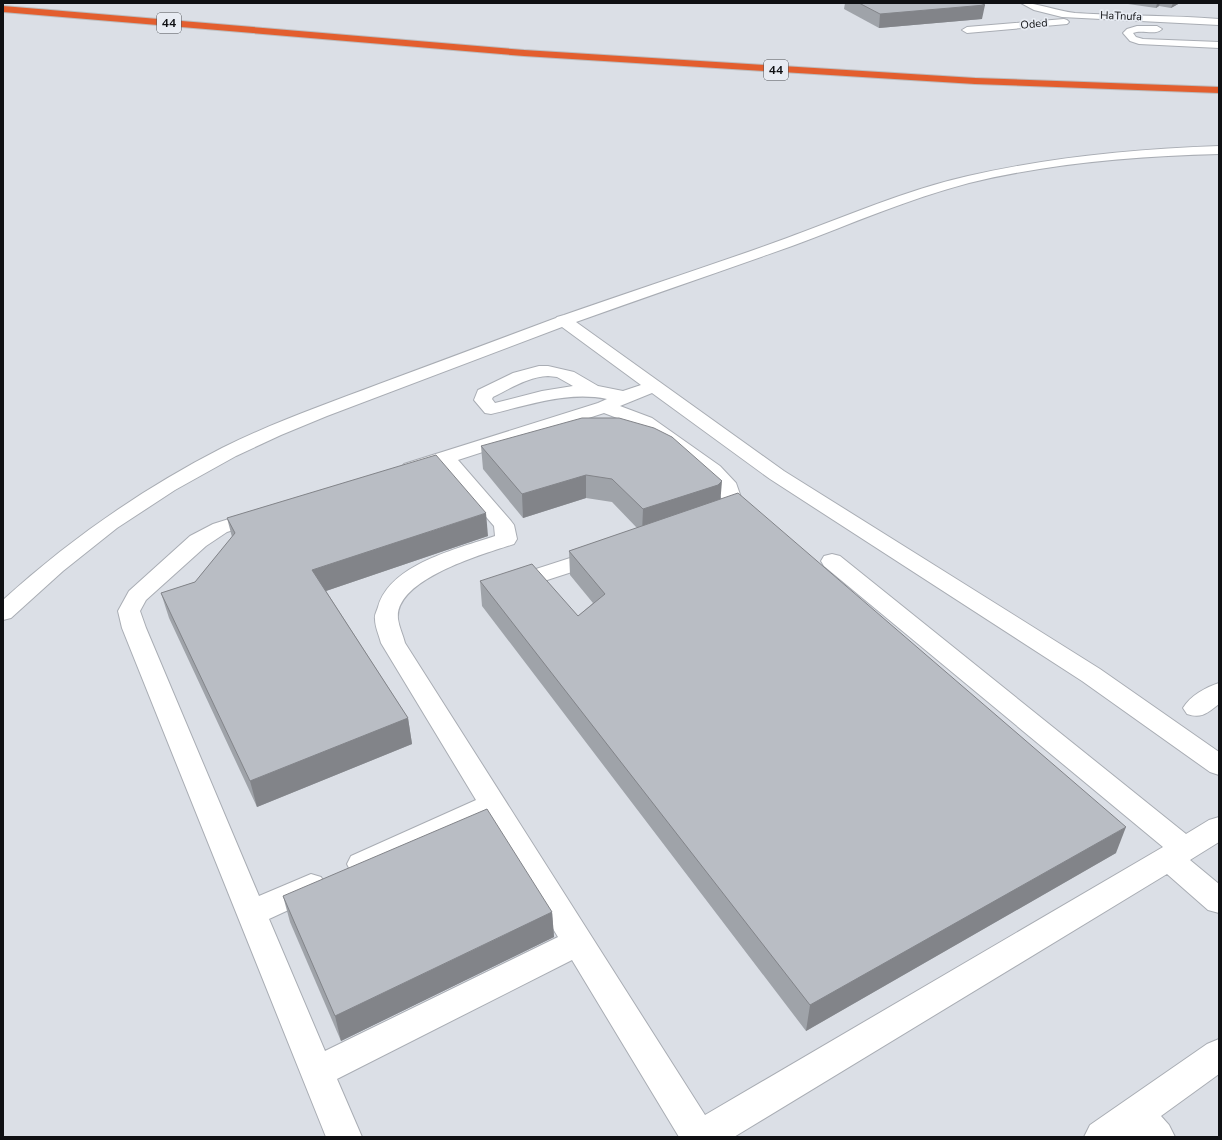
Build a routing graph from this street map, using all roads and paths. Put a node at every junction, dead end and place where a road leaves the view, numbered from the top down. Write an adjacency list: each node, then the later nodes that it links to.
1 (29, 3): 9 (highway, 44)
2 (1025, 3): 4 (street, HaTnufa)
3 (3, 9): 10 (highway, 44)
4 (1100, 16): 5 (street, HaTnufa); 7 (street, Oded)
5 (1219, 22)
6 (1167, 29): 8 (street)
7 (967, 30)
8 (1219, 46)
9 (1219, 83)
10 (1219, 90)
11 (1219, 150): 12 (street)
12 (564, 320): 13 (street); 22 (street)
13 (654, 386): 14 (street); 25 (street)
14 (607, 398): 14 (street); 15 (street); 18 (street)
15 (445, 458): 16 (street); 26 (street)
16 (392, 474)
17 (280, 509): 30 (street)
18 (702, 521)
19 (612, 551): 21 (street)
20 (832, 561): 28 (street)
21 (492, 591)
22 (3, 612)
23 (1219, 692): 24 (street)
24 (1196, 708)
25 (1219, 765)
26 (493, 804): 30 (street); 31 (street)
27 (1219, 828): 28 (street)
28 (1176, 854): 29 (street); 36 (street)
29 (1219, 901)
30 (252, 914): 33 (street)
31 (578, 942): 33 (street); 36 (street)
32 (1219, 1055): 34 (street)
33 (317, 1072): 35 (street)
34 (1146, 1125): 37 (street)
35 (344, 1137)
36 (700, 1137)
37 (1102, 1137)

